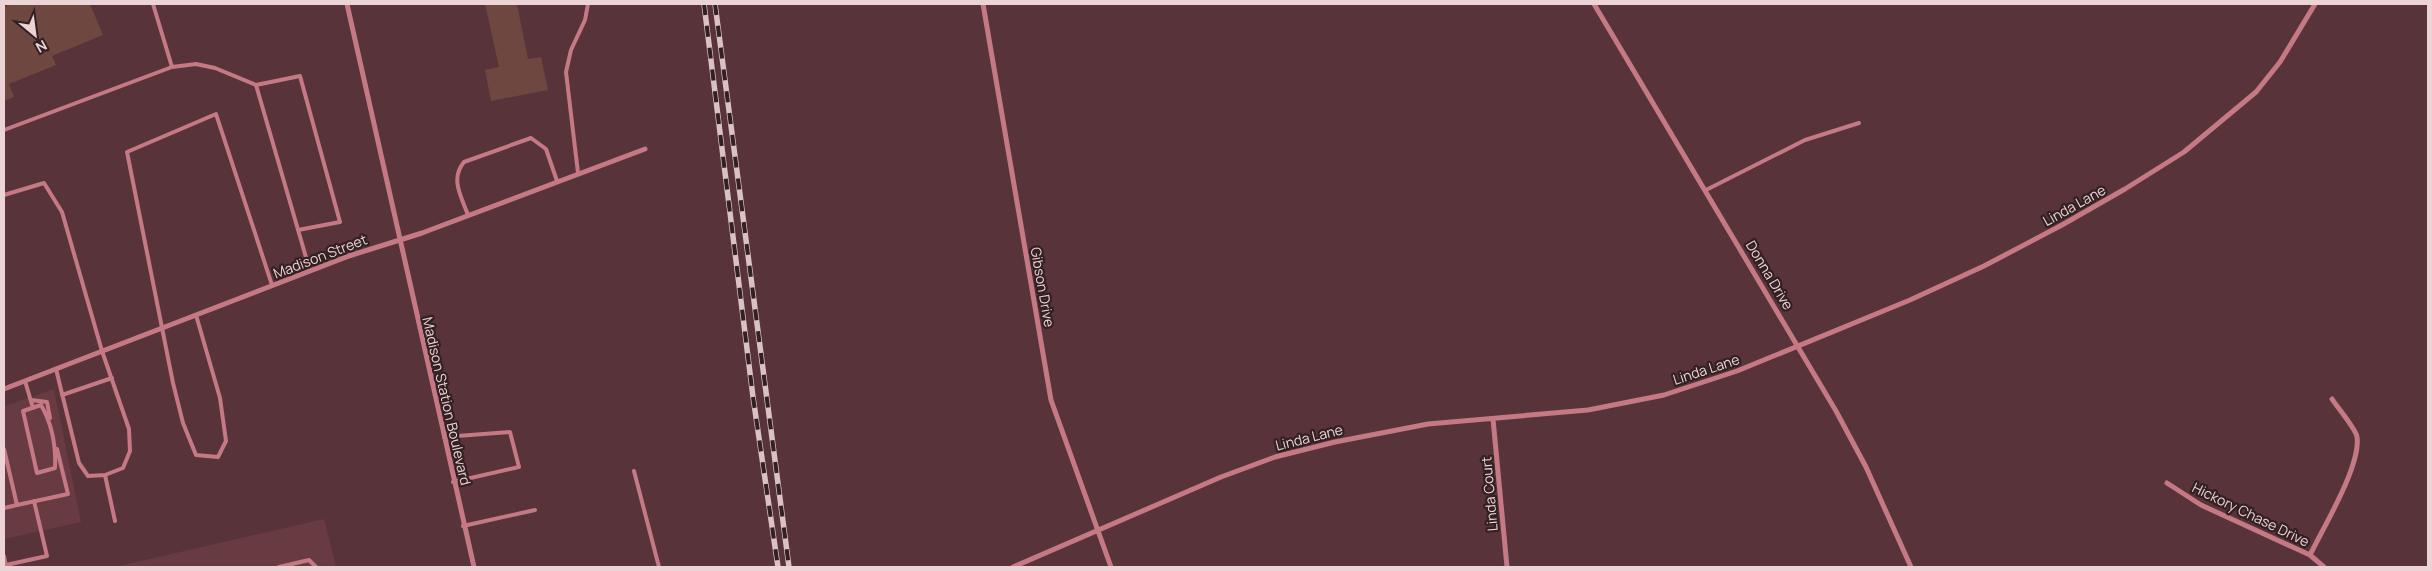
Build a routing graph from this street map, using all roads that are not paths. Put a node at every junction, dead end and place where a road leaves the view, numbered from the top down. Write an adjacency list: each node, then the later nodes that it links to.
1 (152, 4): 7 (lane)
2 (347, 4): 18 (street, Madison Station Boulevard)
3 (588, 4): 12 (lane)
4 (983, 4): 46 (street, Gibson Drive)
5 (1594, 4): 14 (street, Donna Drive)
6 (2315, 4): 23 (street, Linda Lane)
7 (172, 67): 8 (lane); 10 (lane)
8 (256, 84): 17 (lane); 17 (lane)
9 (1860, 123): 14 (lane)
10 (4, 130)
11 (645, 149): 12 (street, Madison Street)
12 (578, 173): 13 (street, Madison Street)
13 (557, 181): 16 (street, Madison Street); 16 (lane)
14 (1706, 190): 23 (street, Donna Drive)
15 (4, 195): 24 (lane)
16 (468, 215): 18 (street, Madison Street)
17 (298, 230): 19 (lane)
18 (400, 240): 19 (street, Madison Street); 34 (street, Madison Station Boulevard)
19 (310, 271): 20 (street, Madison Street)
20 (272, 285): 21 (street, Madison Street); 22 (lane)
21 (196, 315): 22 (street, Madison Street); 22 (lane)
22 (162, 328): 24 (street, Madison Street)
23 (1799, 346): 33 (street, Linda Lane); 57 (street, Donna Drive)
24 (102, 351): 25 (street, Madison Street); 26 (lane)
25 (56, 369): 27 (street, Madison Street); 29 (lane)
26 (112, 378): 29 (lane); 37 (lane)
27 (25, 380): 28 (street, Madison Street); 31 (lane)
28 (4, 389)
29 (62, 395): 37 (lane)
30 (2332, 399): 47 (street)
31 (31, 400): 32 (lane); 40 (lane)
32 (33, 408): 32 (lane)
33 (1493, 418): 46 (street, Linda Lane); 56 (street, Linda Court)
34 (443, 437): 38 (street, Madison Station Boulevard); 38 (lane)
35 (4, 449): 41 (lane)
36 (634, 471): 53 (lane)
37 (105, 475): 44 (lane)
38 (453, 482): 45 (street, Madison Station Boulevard)
39 (2167, 483): 47 (street, Hickory Chase Drive)
40 (34, 501): 41 (lane); 49 (lane)
41 (17, 505): 42 (lane)
42 (4, 508)
43 (536, 510): 45 (lane)
44 (115, 522)
45 (464, 526): 52 (street, Madison Station Boulevard)
46 (1096, 530): 54 (street, Linda Lane); 55 (street, Gibson Drive)
47 (2310, 555): 58 (street, Hickory Chase Drive)
48 (4, 556): 49 (lane)
49 (6, 566)
50 (279, 567): 51 (lane)
51 (316, 567)
52 (474, 567)
53 (658, 567)
54 (1013, 567)
55 (1111, 567)
56 (1507, 567)
57 (1911, 567)
58 (2324, 567)

